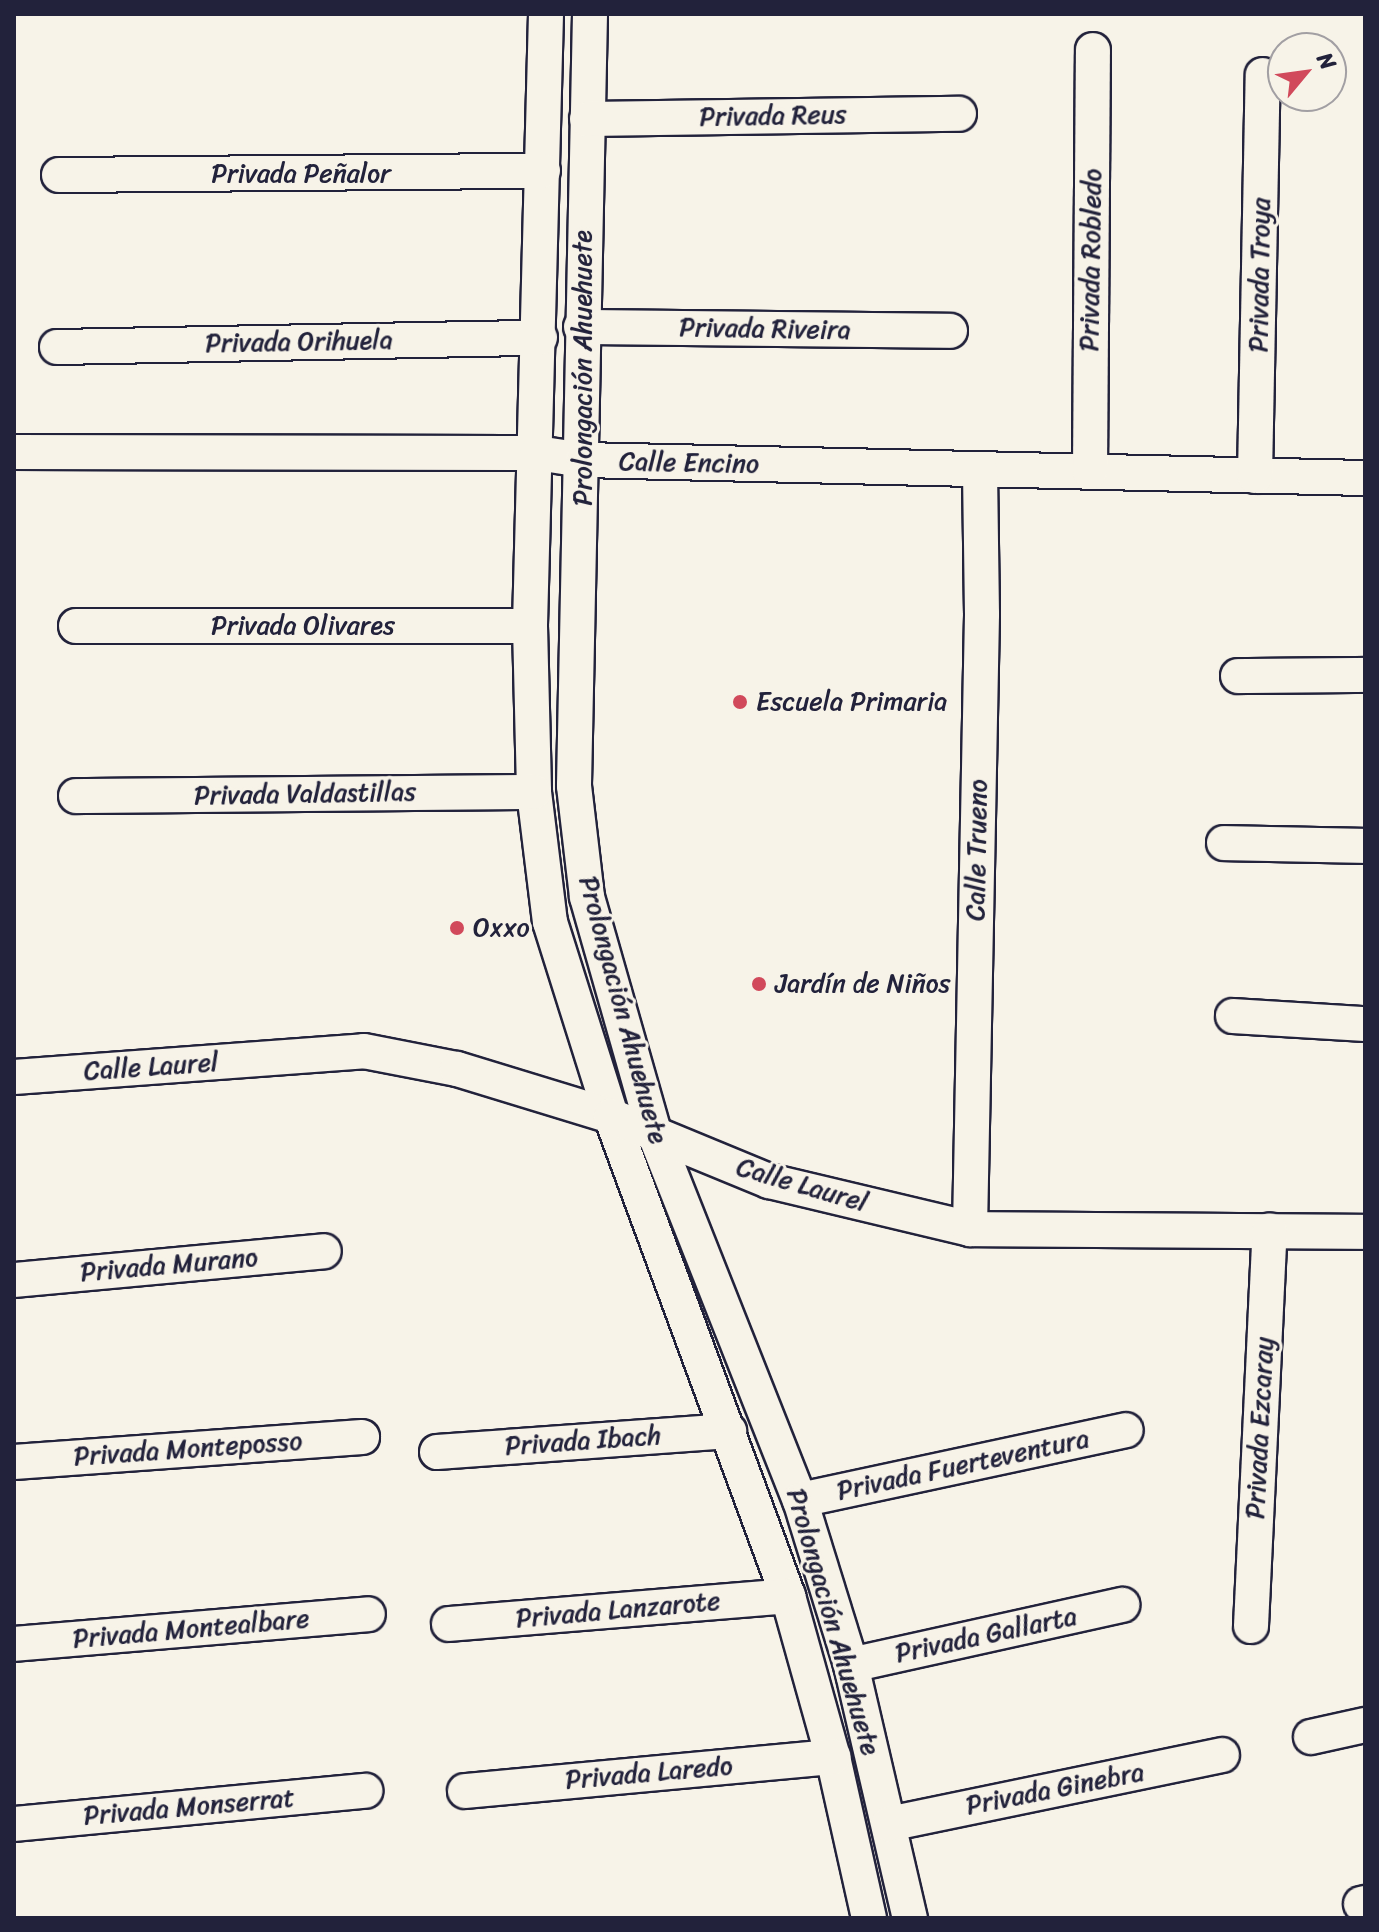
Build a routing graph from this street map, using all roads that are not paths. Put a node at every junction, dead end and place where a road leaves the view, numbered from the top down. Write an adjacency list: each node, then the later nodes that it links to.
1 (546, 14): 7 (street, Prolongación Ahuehuete)
2 (590, 14): 6 (street, Prolongación Ahuehuete)
3 (1093, 50): 17 (street, Privada Robledo)
4 (1263, 75): 18 (street, Privada Troya)
5 (959, 114): 6 (street, Privada Reus)
6 (587, 119): 9 (street, Prolongación Ahuehuete)
7 (543, 171): 8 (street, Privada Peñalor); 11 (street, Prolongación Ahuehuete)
8 (59, 175)
9 (581, 327): 10 (street, Privada Riveira); 15 (street, Prolongación Ahuehuete)
10 (950, 331)
11 (540, 338): 12 (street, Privada Orihuela); 14 (street, Prolongación Ahuehuete)
12 (57, 347)
13 (14, 452): 14 (street, Calle Encino)
14 (537, 453): 15 (street, Calle Encino); 21 (street, Prolongación Ahuehuete)
15 (583, 460): 16 (street, Calle Encino); 32 (street, Prolongación Ahuehuete)
16 (980, 470): 17 (street, Calle Encino); 33 (street, Calle Trueno)
17 (1090, 471): 18 (street, Calle Encino)
18 (1255, 476): 19 (street, Calle Encino)
19 (1365, 478)
20 (76, 626): 21 (street, Privada Olivares)
21 (530, 626): 24 (street, Prolongación Ahuehuete)
22 (1365, 675): 23 (street)
23 (1238, 676)
24 (534, 792): 25 (street, Privada Valdastillas); 31 (street, Prolongación Ahuehuete)
25 (76, 796)
26 (1224, 843): 27 (street)
27 (1365, 846)
28 (1233, 1016): 29 (street)
29 (1365, 1024)
30 (14, 1077): 31 (street, Calle Laurel)
31 (611, 1116): 32 (street, Calle Laurel); 39 (street, Prolongación Ahuehuete)
32 (654, 1132): 33 (street, Calle Laurel); 43 (street, Prolongación Ahuehuete)
33 (970, 1229): 34 (street, Calle Laurel)
34 (1270, 1230): 35 (street, Calle Laurel); 48 (street, Privada Ezcaray)
35 (1365, 1232)
36 (324, 1251): 37 (street, Privada Murano)
37 (14, 1280)
38 (1126, 1430): 43 (street, Privada Fuerteventura)
39 (729, 1431): 41 (street, Privada Ibach); 44 (street, Prolongación Ahuehuete)
40 (362, 1437): 42 (street, Privada Monteposso)
41 (437, 1452)
42 (14, 1462)
43 (800, 1500): 50 (street, Prolongación Ahuehuete)
44 (788, 1596): 47 (street, Privada Lanzarote); 54 (street, Prolongación Ahuehuete)
45 (1122, 1605): 50 (street, Privada Gallarta)
46 (368, 1614): 49 (street, Privada Montealbare)
47 (449, 1624)
48 (1251, 1626)
49 (14, 1644)
50 (851, 1665): 58 (street, Prolongación Ahuehuete)
51 (1365, 1725): 52 (street)
52 (1311, 1737)
53 (1222, 1755): 58 (street, Privada Ginebra)
54 (833, 1757): 56 (street, Privada Laredo); 59 (street, Prolongación Ahuehuete)
55 (365, 1791): 57 (street, Privada Monserrat)
56 (465, 1791)
57 (14, 1824)
58 (889, 1824): 60 (street, Prolongación Ahuehuete)
59 (869, 1918)
60 (910, 1918)

